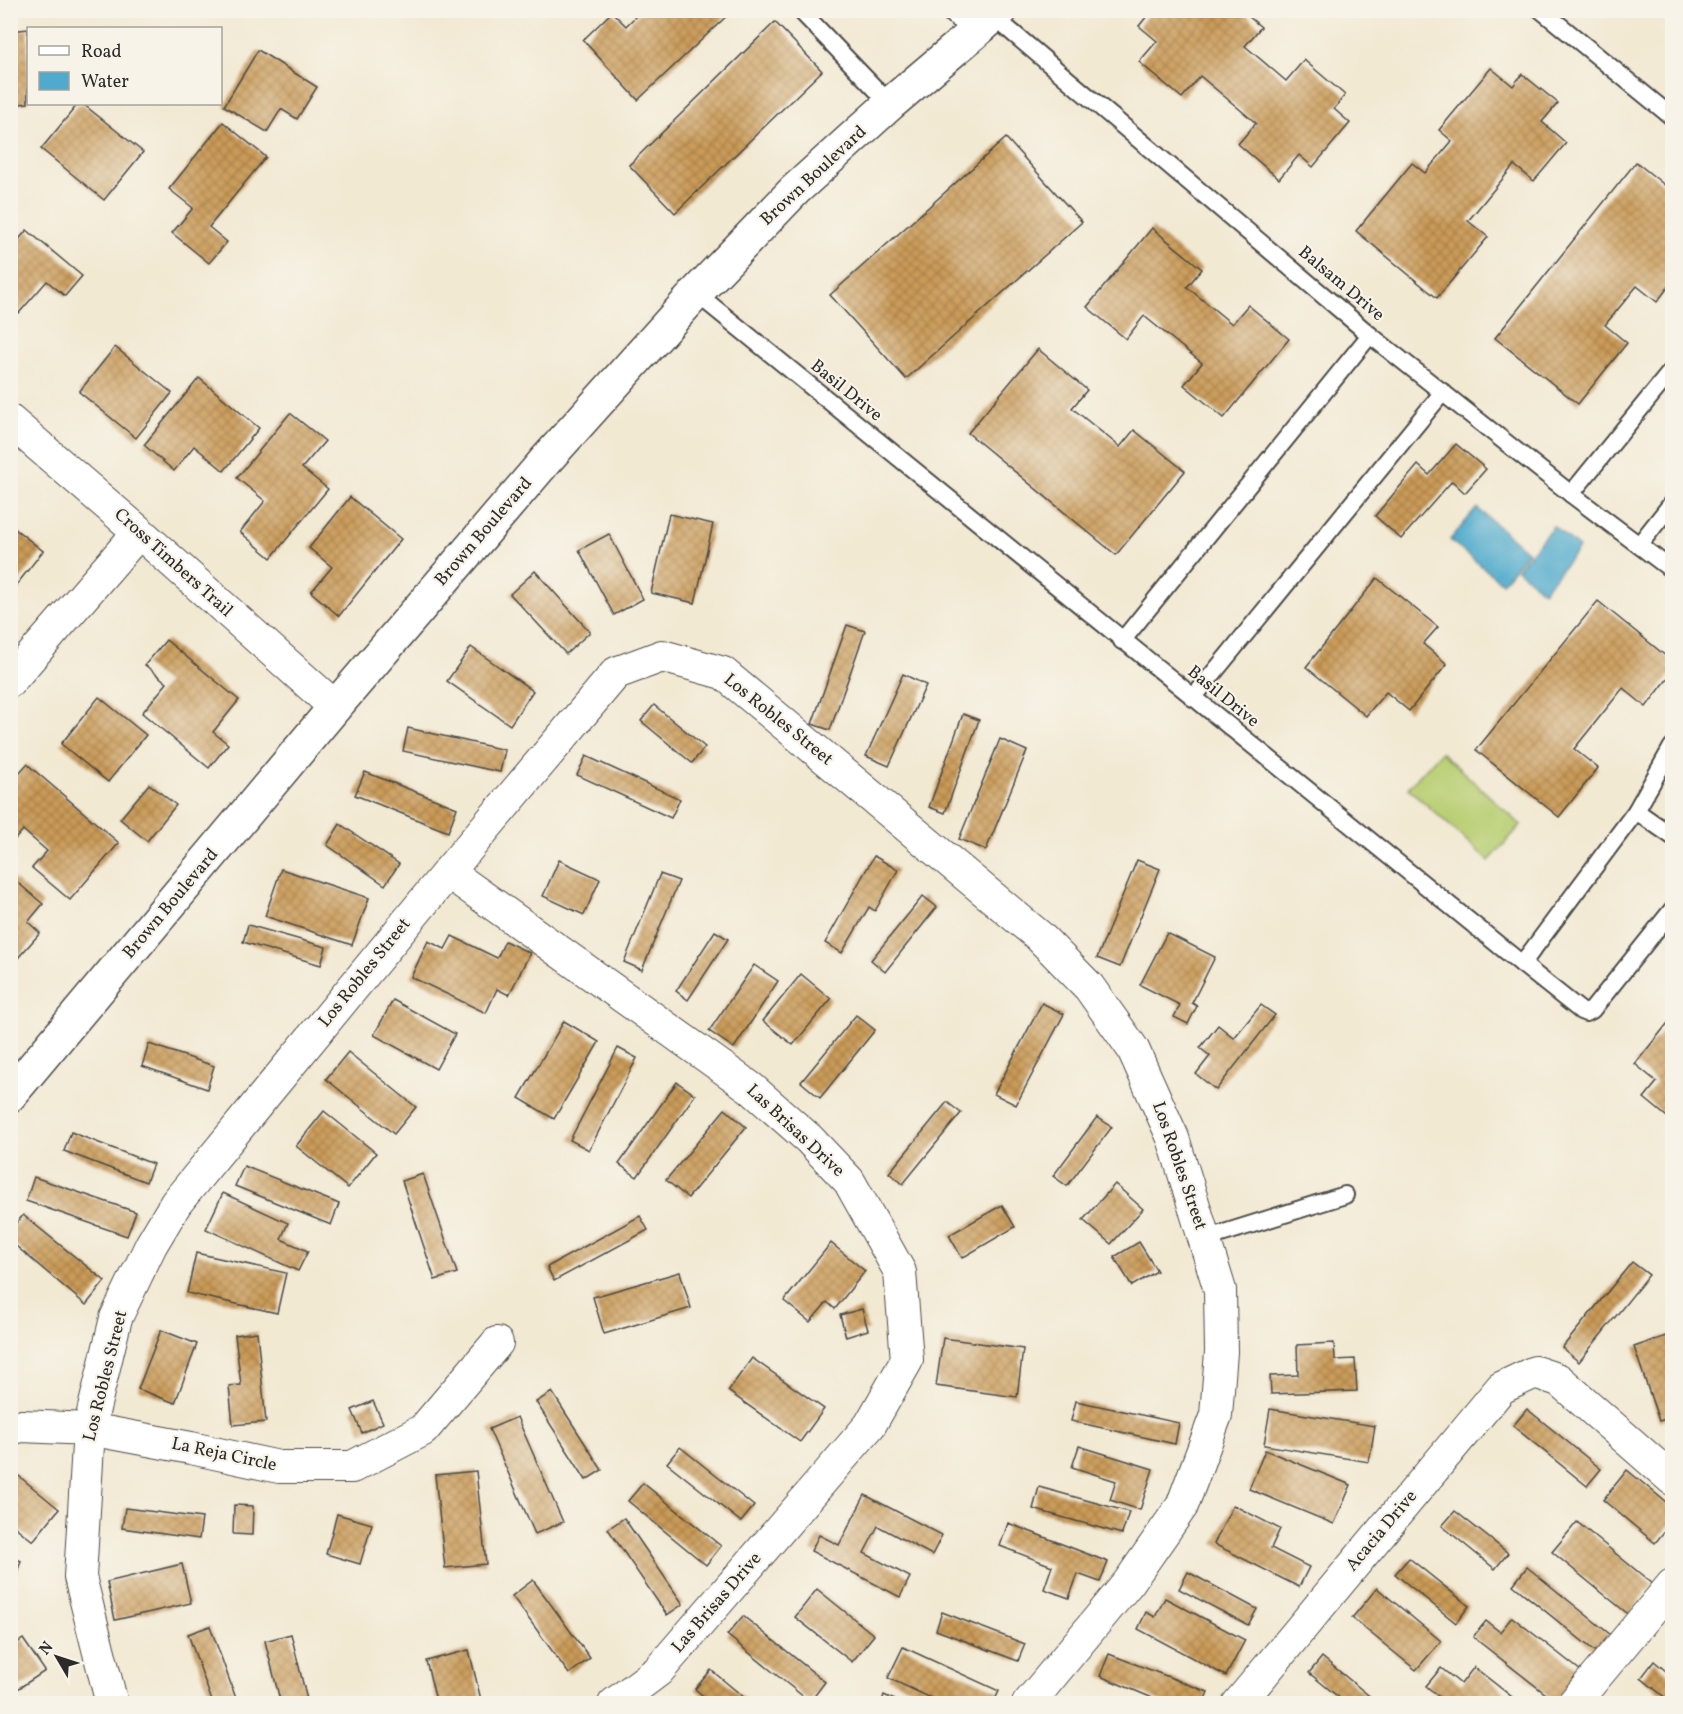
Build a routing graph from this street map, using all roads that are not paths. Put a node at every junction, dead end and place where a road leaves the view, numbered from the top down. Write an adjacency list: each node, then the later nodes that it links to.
1 (947, 10): 4 (lane, Balsam Drive)
2 (1541, 10): 6 (lane)
3 (803, 11): 5 (lane)
4 (990, 20): 5 (street, Brown Boulevard); 8 (lane, Balsam Drive)
5 (890, 104): 7 (street, Brown Boulevard)
6 (1672, 117)
7 (696, 293): 17 (lane, Basil Drive); 20 (street, Brown Boulevard)
8 (1370, 335): 10 (lane, Balsam Drive); 17 (lane)
9 (1672, 370): 12 (lane)
10 (1443, 392): 12 (lane, Balsam Drive); 19 (lane)
11 (10, 421): 14 (street, Cross Timbers Trail)
12 (1571, 494): 15 (lane, Balsam Drive)
13 (1672, 503): 15 (lane)
14 (139, 532): 18 (street); 20 (street, Cross Timbers Trail)
15 (1639, 545): 16 (lane, Balsam Drive)
16 (1672, 570)
17 (1122, 641): 19 (lane, Basil Drive)
18 (10, 681)
19 (1193, 698): 26 (lane, Basil Drive)
20 (335, 707): 27 (street, Brown Boulevard)
21 (1672, 747): 22 (lane)
22 (1636, 811): 23 (lane); 26 (lane)
23 (1672, 836)
24 (448, 872): 29 (street, Los Robles Street); 32 (street, Los Robles Street); 36 (street, Las Brisas Drive)
25 (1672, 910): 26 (lane, Basil Drive)
26 (1522, 964)
27 (10, 1095)
28 (1345, 1195): 29 (lane)
29 (1205, 1239): 37 (street, Los Robles Street)
30 (497, 1343): 32 (street, La Reja Circle)
31 (10, 1429): 32 (street, La Reja Circle)
32 (89, 1429): 35 (street, Los Robles Street)
33 (1672, 1479): 38 (street, Acacia Drive)
34 (1672, 1585): 39 (street)
35 (112, 1704)
36 (614, 1704)
37 (1028, 1704)
38 (1238, 1704)
39 (1574, 1704)

